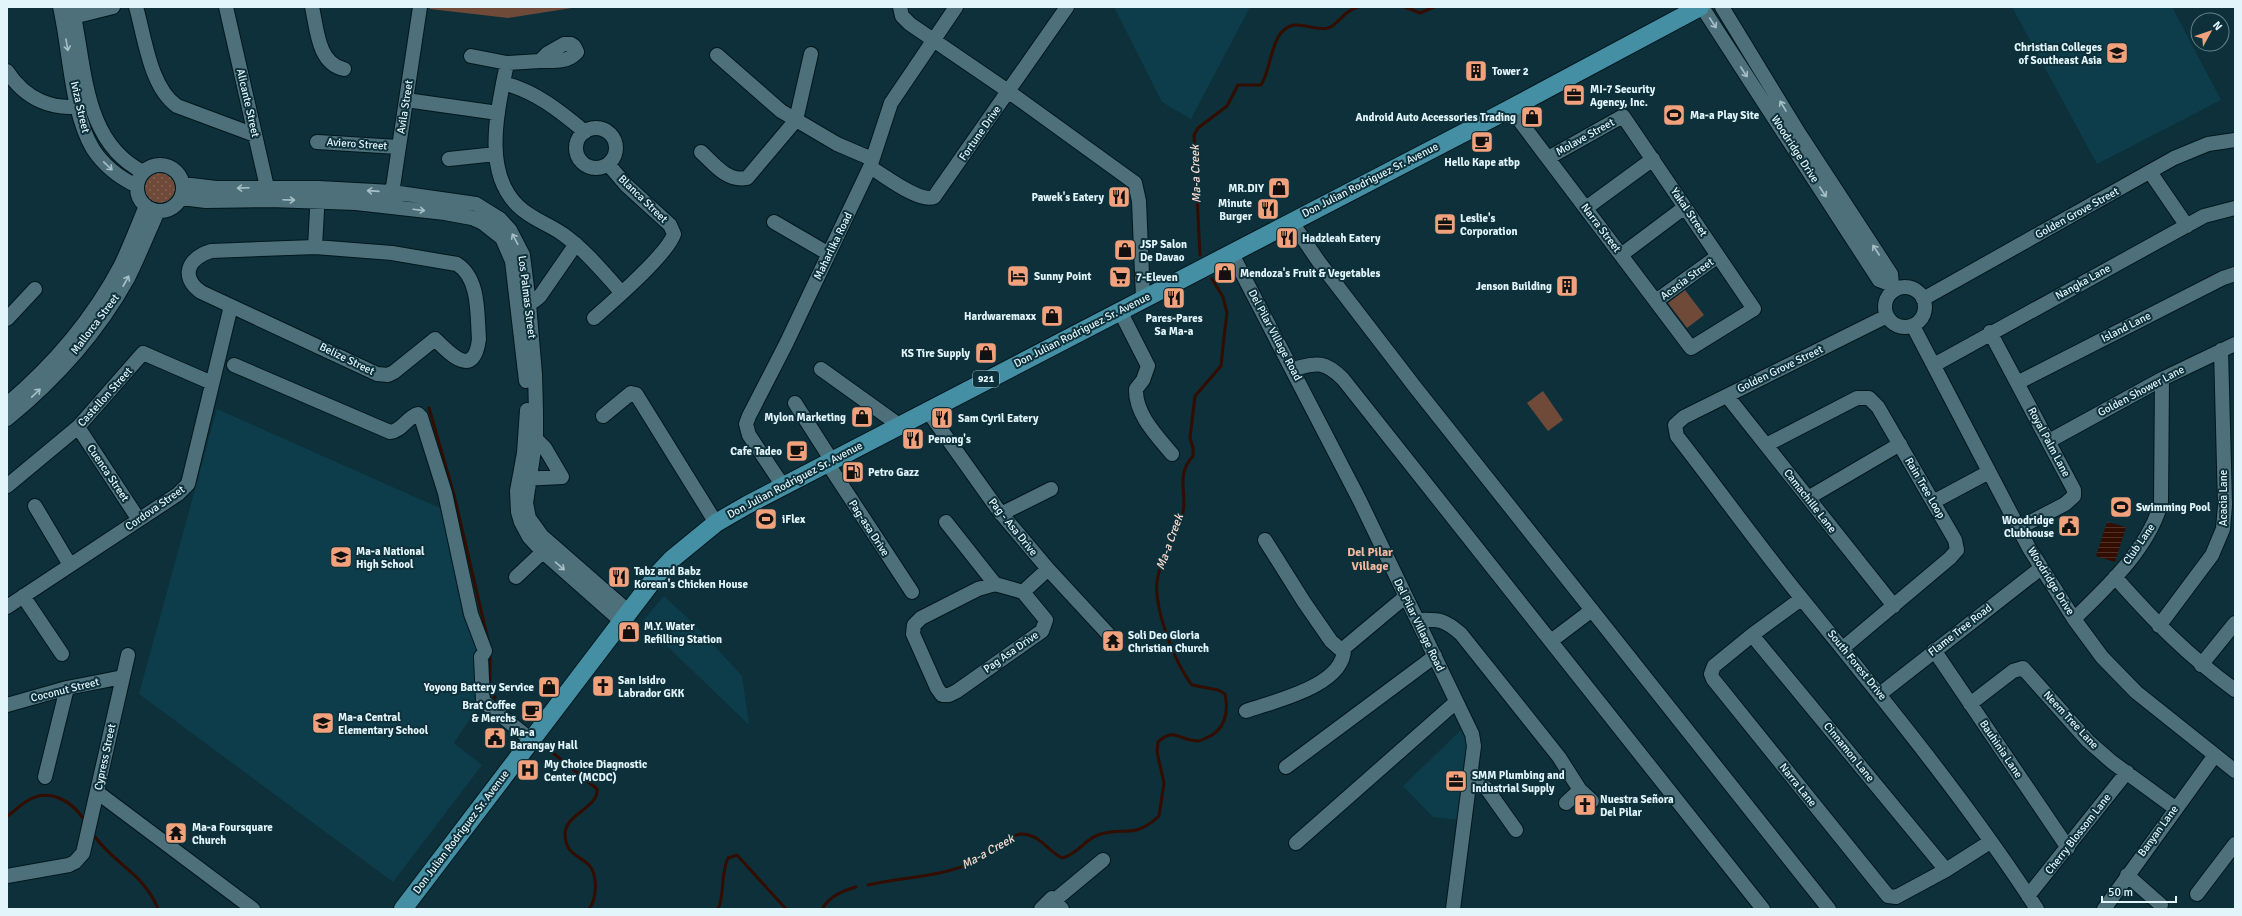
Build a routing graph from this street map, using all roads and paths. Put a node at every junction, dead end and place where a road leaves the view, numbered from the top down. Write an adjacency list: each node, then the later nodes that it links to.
1 (113, 7): 11 (street)
2 (136, 7): 30 (street)
3 (226, 7): 30 (street, Alicante Street)
4 (312, 7): 18 (street)
5 (420, 7): 22 (street, Avila Street)
6 (900, 7): 12 (street)
7 (956, 7): 12 (street, Maharlika Road)
8 (1067, 7): 21 (street, Fortune Drive)
9 (1701, 7): 24 (main road, Don Julian Rodriguez Sr. Avenue / 921); 29 (street, Woodridge Drive, one-way to 29)
10 (1722, 7): 29 (street, Woodridge Drive, one-way to 10)
11 (67, 12): 23 (street, Iviza Street)
12 (934, 40): 21 (street); 39 (street, Maharlika Road)
13 (812, 54): 27 (street)
14 (717, 55): 27 (street)
15 (471, 56): 17 (street)
16 (540, 61): 17 (street)
17 (507, 63): 20 (street)
18 (344, 69)
19 (7, 71): 23 (street)
20 (503, 83): 25 (street); 28 (street)
21 (1008, 91): 39 (street, Fortune Drive); 67 (street)
22 (406, 100): 25 (street); 33 (street, Avila Street)
23 (84, 106): 41 (street, Iviza Street); 44 (street, Iviza Street, one-way to 44)
24 (1510, 108): 36 (street, Narra Street); 54 (main road, Don Julian Rodriguez Sr. Avenue / 921)
25 (498, 113): 35 (street)
26 (1623, 116): 36 (street, Molave Street); 38 (street, Yakal Street)
27 (796, 120): 34 (street); 39 (street)
28 (585, 132): 40 (street); 40 (street)
29 (1792, 133): 64 (street, Woodridge Drive)
30 (256, 135): 46 (street, Alicante Street)
31 (2235, 140): 42 (street, Golden Grove Street)
32 (317, 142): 33 (street, Aviero Street)
33 (398, 147): 45 (street, Avila Street)
34 (701, 152)
35 (496, 154): 37 (street); 57 (street)
36 (1548, 158): 52 (street, Narra Street)
37 (450, 159)
38 (1653, 159): 50 (street, Yakal Street); 52 (street)
39 (871, 163): 60 (street, Maharlika Road)
40 (608, 164): 66 (street, Blanca Street)
41 (143, 172): 43 (street); 44 (street)
42 (2150, 172): 56 (street); 68 (street, Golden Grove Street)
43 (183, 184): 46 (street, Los Palmas Street, one-way to 43); 48 (street)
44 (137, 186): 51 (street)
45 (392, 192): 47 (street, Los Palmas Street, one-way to 47); 49 (street, Avila Street); 70 (street, Los Palmas Street, one-way to 45)
46 (269, 193): 47 (street, Los Palmas Street); 48 (street, Los Palmas Street)
47 (318, 194): 49 (street, Los Palmas Street); 58 (street)
48 (181, 198): 51 (street)
49 (390, 206): 70 (street, Los Palmas Street, one-way to 70)
50 (1685, 207): 61 (street); 62 (street, Yakal Street)
51 (152, 208): 90 (street, Mallorca Street); 93 (street, Mallorca Street, one-way to 51)
52 (1586, 208): 61 (street, Narra Street)
53 (2235, 208): 56 (street, Nangka Lane)
54 (1291, 221): 59 (main road, Don Julian Rodriguez Sr. Avenue / 921); 131 (street)
55 (774, 222): 60 (street)
56 (2187, 226): 77 (street, Nangka Lane)
57 (576, 244): 66 (street); 70 (street)
58 (316, 247): 71 (street, Belize Street); 71 (street, Belize Street)
59 (1231, 252): 67 (main road, Don Julian Rodriguez Sr. Avenue / 921); 84 (street, Del Pilar Village Road)
60 (829, 254): 106 (street, Maharlika Road)
61 (1621, 255): 69 (street, Narra Street)
62 (1718, 256): 69 (street, Acacia Street); 79 (street, Yakal Street)
63 (2235, 274): 87 (street, Island Lane)
64 (1893, 287): 68 (street); 73 (street)
65 (35, 289): 75 (street)
66 (622, 293): 74 (street, Blanca Street)
67 (1143, 298): 72 (main road, Don Julian Rodriguez Sr. Avenue / 921)
68 (1923, 299): 76 (street)
69 (1656, 301): 79 (street, Narra Street)
70 (523, 304): 97 (street, Los Palmas Street)
71 (231, 306): 86 (street, Cordova Street)
72 (1120, 311): 91 (main road, Don Julian Rodriguez Sr. Avenue / 921); 101 (street)
73 (1887, 316): 76 (street); 88 (street, Golden Grove Street)
74 (594, 318)
75 (7, 319)
76 (1914, 326): 82 (street, Woodridge Drive)
77 (1990, 332): 82 (street, Nangka Lane); 87 (street, Royal Palm Lane)
78 (2235, 344): 80 (street, Golden Shower Lane)
79 (1691, 348)
80 (2221, 350): 85 (street, Golden Shower Lane); 136 (street, Acacia Lane)
81 (234, 364): 155 (street)
82 (1934, 365): 103 (street, Woodridge Drive)
83 (821, 369): 94 (street)
84 (1293, 369): 127 (street, Del Pilar Village Road); 139 (street)
85 (2162, 379): 98 (street, Golden Shower Lane); 122 (street, Club Lane)
86 (212, 383): 96 (street, Castellon Street); 112 (street, Cordova Street)
87 (2018, 383): 98 (street, Royal Palm Lane)
88 (1727, 396): 95 (street, Golden Grove Street); 100 (street, Camachille Lane)
89 (795, 403): 102 (street)
90 (7, 404)
91 (928, 410): 94 (main road, Don Julian Rodriguez Sr. Avenue / 921); 111 (street, Pag - Asa Drive)
92 (603, 416): 114 (street)
93 (7, 419)
94 (899, 425): 102 (main road, Don Julian Rodriguez Sr. Avenue / 921)
95 (1675, 425): 128 (street, South Forest Drive)
96 (78, 427): 105 (street, Castellon Street); 112 (street, Cuenca Street)
97 (531, 435): 104 (street, Los Palmas Street); 104 (street)
98 (2049, 441): 115 (street, Royal Palm Lane)
99 (1900, 444): 100 (street, Rain Tree Loop); 108 (street); 109 (street, Rain Tree Loop)
100 (1766, 445): 108 (street, Camachille Lane)
101 (1172, 454)
102 (830, 462): 106 (main road, Don Julian Rodriguez Sr. Avenue / 921); 124 (street, Pag-asa Drive)
103 (1989, 472): 109 (street); 115 (street, Woodridge Drive)
104 (524, 479): 117 (street, Los Palmas Street)
105 (7, 486)
106 (783, 486): 114 (main road, Don Julian Rodriguez Sr. Avenue / 921)
107 (1051, 489): 111 (street)
108 (1808, 498): 129 (street, Camachille Lane)
109 (1933, 502): 129 (street, Rain Tree Loop)
110 (35, 506): 118 (street)
111 (1001, 514): 120 (street, Pag - Asa Drive)
112 (139, 520): 118 (street, Cordova Street)
113 (946, 522): 123 (street)
114 (716, 523): 132 (main road, Don Julian Rodriguez Sr. Avenue / 921)
115 (2019, 528): 119 (street, Woodridge Drive)
116 (1265, 540): 140 (street)
117 (547, 548): 121 (street); 132 (street, Los Palmas Street)
118 (70, 566): 126 (street, Cordova Street)
119 (2041, 568): 133 (street, Woodridge Drive); 142 (street, Flame Tree Road)
120 (1048, 569): 125 (street); 138 (street, Pag - Asa Drive)
121 (516, 577)
122 (2115, 577): 133 (street, Club Lane); 136 (street)
123 (995, 584): 125 (street); 125 (street, Pag Asa Drive)
124 (912, 592)
125 (1023, 592)
126 (23, 596): 130 (street, Cordova Street); 143 (street)
127 (1406, 597): 134 (street, Del Pilar Village Road); 140 (street)
128 (1802, 598): 137 (street, Narra Lane); 141 (street, South Forest Drive)
129 (1894, 606): 141 (street, Rain Tree Loop)
130 (7, 607)
131 (1592, 610): 139 (street); 185 (street)
132 (625, 616): 155 (main road, Don Julian Rodriguez Sr. Avenue / 921)
133 (2074, 619): 156 (street, Woodridge Drive)
134 (1418, 620): 145 (street, Del Pilar Village Road); 162 (street)
135 (2235, 623): 146 (street)
136 (2159, 626): 146 (street)
137 (1752, 634): 173 (street, Cinnamon Lane); 173 (street, Narra Lane)
138 (1109, 635)
139 (1551, 642): 184 (street)
140 (1344, 648): 154 (street)
141 (1843, 648): 150 (street, South Forest Drive)
142 (1934, 650): 150 (street, Flame Tree Road); 152 (street, Bauhinia Lane)
143 (62, 654)
144 (128, 655): 147 (street, Cypress Street)
145 (1434, 656): 151 (street, Del Pilar Village Road); 157 (street)
146 (2201, 665): 149 (street)
147 (123, 677): 148 (street, Coconut Street); 163 (street, Cypress Street)
148 (67, 688): 153 (street, Coconut Street); 160 (street)
149 (2235, 690)
150 (1880, 694): 168 (street, South Forest Drive)
151 (1456, 702): 161 (street, Del Pilar Village Road); 169 (street)
152 (1970, 704): 159 (street, Neem Tree Lane); 170 (street, Bauhinia Lane)
153 (7, 706)
154 (1246, 711)
155 (530, 739): 181 (main road, Don Julian Rodriguez Sr. Avenue / 921)
156 (2215, 755): 158 (street, Woodridge Drive); 166 (street, Banyan Lane)
157 (1286, 767)
158 (2235, 771)
159 (2127, 772): 166 (street, Neem Tree Lane); 170 (street, Cherry Blossom Lane)
160 (45, 777)
161 (1470, 777): 167 (street); 183 (street, Del Pilar Village Road)
162 (1580, 790): 164 (street); 165 (street)
163 (97, 792): 175 (street, Cypress Street); 180 (street)
164 (1592, 801)
165 (1566, 803)
166 (2175, 808): 174 (street, Banyan Lane)
167 (1516, 830)
168 (1990, 842): 173 (street, Narra Lane); 177 (street, South Forest Drive)
169 (1296, 844)
170 (2068, 848): 177 (street, Cherry Blossom Lane)
171 (2232, 855): 176 (street)
172 (1103, 860): 178 (street)
173 (1946, 870)
174 (2127, 875): 179 (street); 187 (street, Banyan Lane)
175 (7, 876)
176 (2197, 894)
177 (2028, 896): 186 (street, South Forest Drive)
178 (1059, 905): 182 (street)
179 (2161, 905)
180 (253, 909)
181 (403, 909)
182 (1041, 909)
183 (1452, 909)
184 (1763, 909)
185 (1829, 909)
186 (2037, 909)
187 (2104, 909)

